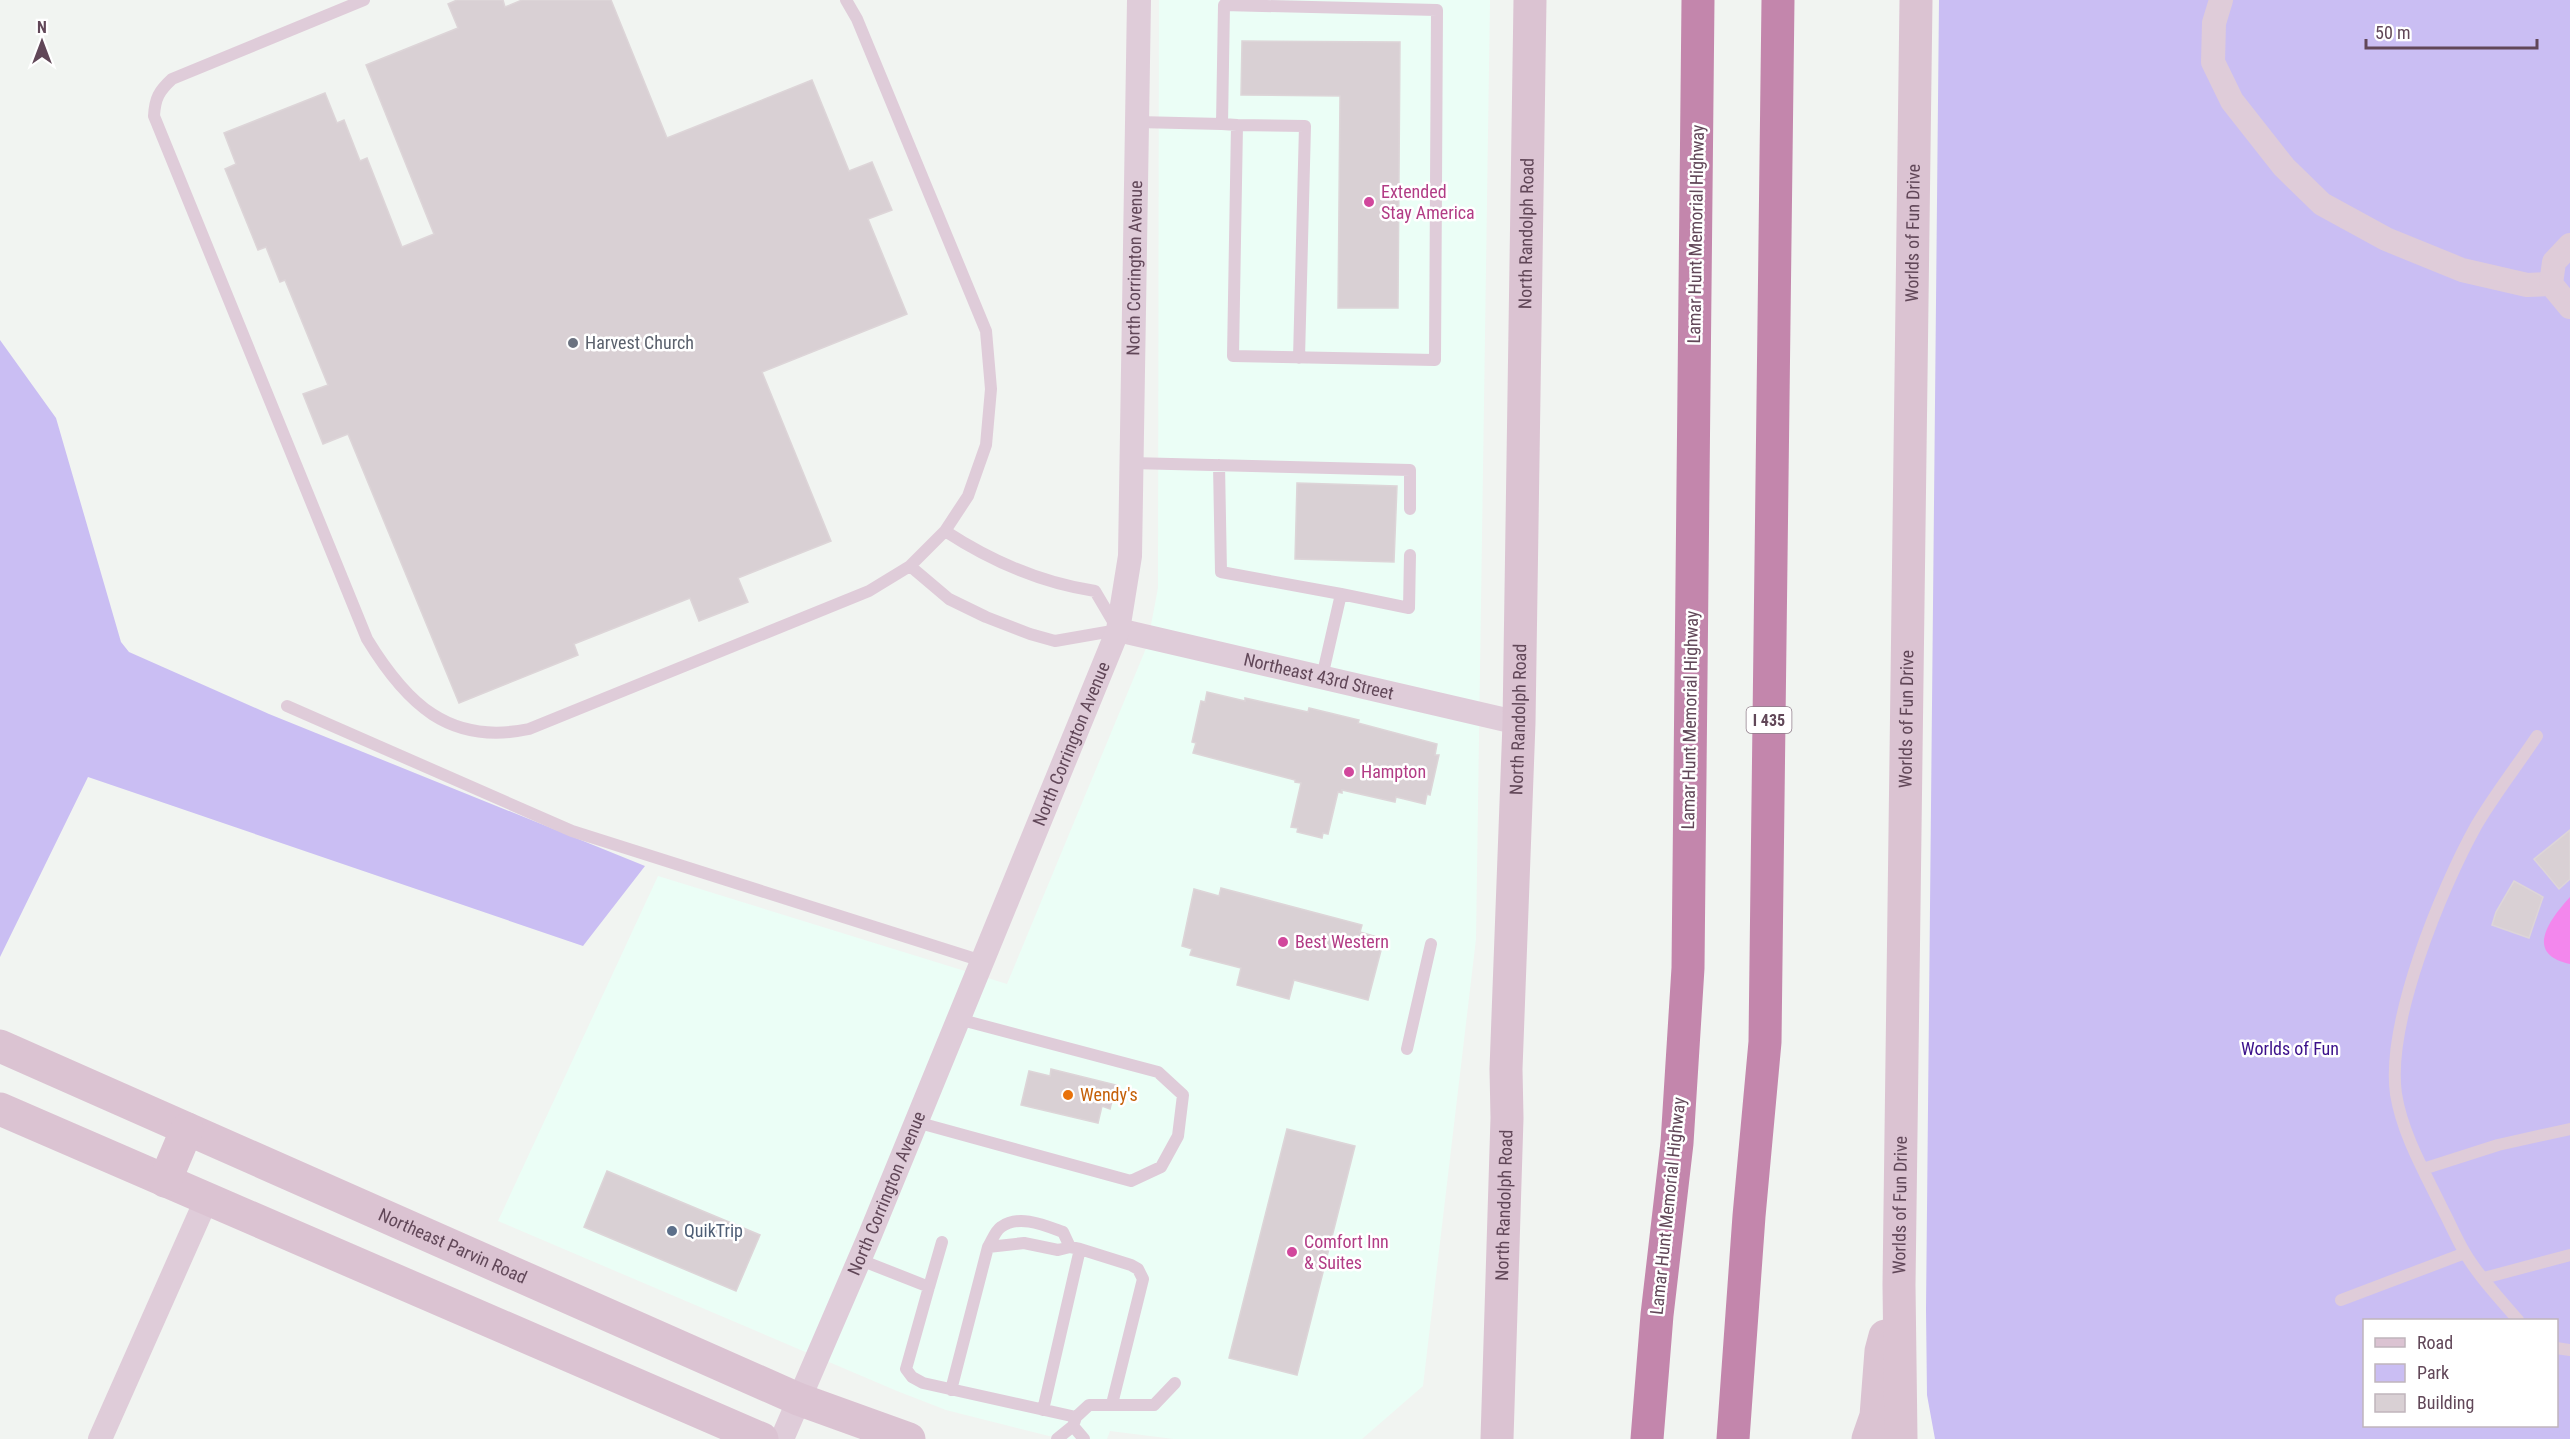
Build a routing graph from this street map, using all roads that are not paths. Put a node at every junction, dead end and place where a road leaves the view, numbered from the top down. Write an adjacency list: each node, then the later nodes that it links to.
1 (364, 0): 21 (lane)
2 (846, 0): 19 (lane)
3 (1139, 0): 9 (street, North Corrington Avenue)
4 (1530, 0): 26 (main road, North Randolph Road)
5 (1698, 0): 59 (highway, Lamar Hunt Memorial Highway)
6 (1778, 0): 68 (highway, I 435)
7 (1916, 0): 47 (main road, Worlds of Fun Drive)
8 (2221, 0): 13 (street)
9 (1137, 122): 10 (lane); 16 (street, North Corrington Avenue)
10 (1222, 124): 11 (lane); 15 (lane)
11 (1237, 124): 15 (lane); 15 (lane)
12 (2570, 245): 13 (street)
13 (2551, 284): 14 (street)
14 (2570, 307)
15 (1299, 358)
16 (1131, 464): 17 (lane); 23 (street, North Corrington Avenue)
17 (1219, 465): 18 (lane); 22 (lane)
18 (1410, 509)
19 (945, 531): 21 (lane); 23 (lane)
20 (1410, 555): 22 (lane)
21 (910, 566): 23 (lane)
22 (1341, 594): 24 (lane)
23 (1118, 630): 24 (street, Northeast 43rd Street); 29 (street, North Corrington Avenue)
24 (1322, 677): 26 (street, Northeast 43rd Street)
25 (287, 706): 29 (lane)
26 (1519, 723): 58 (main road, North Randolph Road)
27 (2537, 736): 37 (lane)
28 (1431, 944): 32 (lane)
29 (982, 961): 30 (street, North Corrington Avenue)
30 (958, 1019): 34 (street, North Corrington Avenue); 34 (lane)
31 (0, 1046): 35 (main road, Northeast Parvin Road)
32 (1407, 1049)
33 (0, 1109): 38 (main road)
34 (916, 1122): 45 (street, North Corrington Avenue)
35 (187, 1129): 38 (main road); 53 (main road, Northeast Parvin Road)
36 (2570, 1129): 37 (lane)
37 (2423, 1169): 43 (lane)
38 (165, 1181): 39 (main road)
39 (207, 1198): 60 (street); 61 (main road)
40 (942, 1242): 48 (lane)
41 (988, 1247): 42 (lane); 42 (lane); 52 (lane)
42 (1075, 1248): 55 (lane); 56 (lane)
43 (2465, 1253): 46 (lane); 49 (lane)
44 (2570, 1255): 46 (lane)
45 (858, 1259): 48 (lane); 53 (street, North Corrington Avenue)
46 (2484, 1278): 50 (lane)
47 (1899, 1285): 54 (main road, Worlds of Fun Drive); 69 (main road)
48 (929, 1287): 52 (lane)
49 (2341, 1300)
50 (2517, 1319)
51 (1174, 1383): 55 (lane)
52 (951, 1390): 56 (lane)
53 (798, 1399): 62 (street, North Corrington Avenue); 63 (main road, Northeast Parvin Road)
54 (1902, 1401): 70 (main road, Worlds of Fun Drive); 71 (main road)
55 (1112, 1404): 57 (lane)
56 (1043, 1410): 57 (lane)
57 (1074, 1422): 64 (lane); 65 (lane)
58 (1497, 1424): 66 (main road); 67 (main road)
59 (1647, 1436)
60 (100, 1439)
61 (762, 1439)
62 (782, 1439)
63 (909, 1439)
64 (1057, 1439)
65 (1084, 1439)
66 (1484, 1439)
67 (1520, 1439)
68 (1733, 1439)
69 (1868, 1439)
70 (1901, 1439)
71 (1915, 1439)

